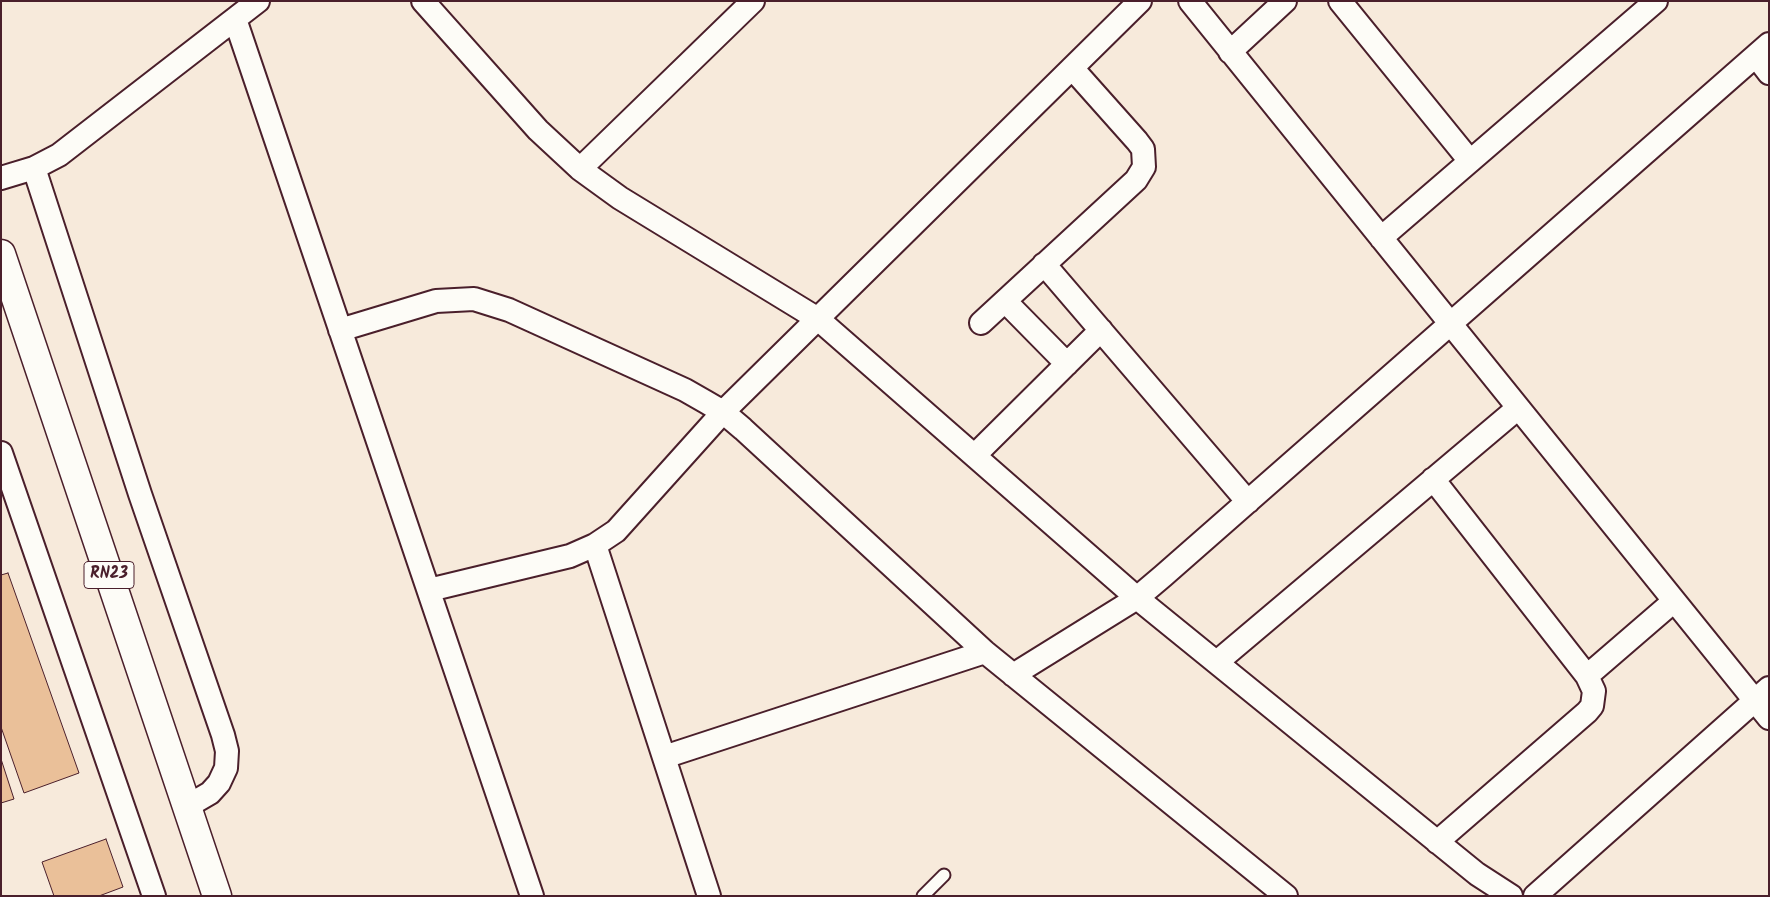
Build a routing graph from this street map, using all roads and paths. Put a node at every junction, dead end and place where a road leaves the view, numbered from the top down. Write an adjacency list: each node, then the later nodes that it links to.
1 (258, 1): 9 (street)
2 (423, 1): 15 (street)
3 (753, 1): 15 (street)
4 (1140, 1): 12 (street)
5 (1190, 1): 10 (street)
6 (1285, 1): 10 (street)
7 (1340, 1): 13 (street)
8 (1656, 1): 13 (street)
9 (235, 19): 14 (street); 24 (street)
10 (1230, 52): 17 (street)
11 (1764, 58): 23 (street)
12 (1072, 68): 19 (street); 21 (street)
13 (1470, 161): 17 (street)
14 (34, 168): 16 (street); 45 (street)
15 (580, 169): 21 (street)
16 (1, 178)
17 (1381, 238): 23 (street)
18 (1, 254): 45 (main road, RN23)
19 (1044, 264): 20 (street); 25 (street)
20 (1005, 301): 22 (street); 26 (street)
21 (818, 319): 28 (street); 30 (street)
22 (981, 323)
23 (1450, 324): 27 (street); 32 (street)
24 (340, 330): 28 (street); 35 (street)
25 (1100, 330): 26 (street); 32 (street)
26 (1067, 364): 30 (street)
27 (1518, 408): 31 (street); 37 (street)
28 (723, 412): 34 (street); 38 (street)
29 (1, 453): 33 (street)
30 (975, 454): 36 (street)
31 (1433, 479): 39 (street); 41 (street)
32 (1248, 502): 36 (street)
33 (11, 508): 48 (street)
34 (595, 546): 35 (street); 44 (street)
35 (429, 590): 50 (street)
36 (1136, 598): 39 (street); 40 (street)
37 (1674, 601): 41 (street); 42 (street)
38 (985, 652): 40 (street); 44 (street)
39 (1217, 662): 46 (street)
40 (1013, 676): 53 (street)
41 (1587, 676): 46 (street)
42 (1762, 694): 43 (street); 55 (street)
43 (1769, 718)
44 (664, 757): 51 (street)
45 (186, 807): 49 (main road, RN23)
46 (1437, 842): 54 (street)
47 (944, 875): 52 (lane)
48 (154, 896)
49 (217, 896)
50 (532, 896)
51 (710, 896)
52 (923, 896)
53 (1286, 896)
54 (1511, 896)
55 (1535, 896)

